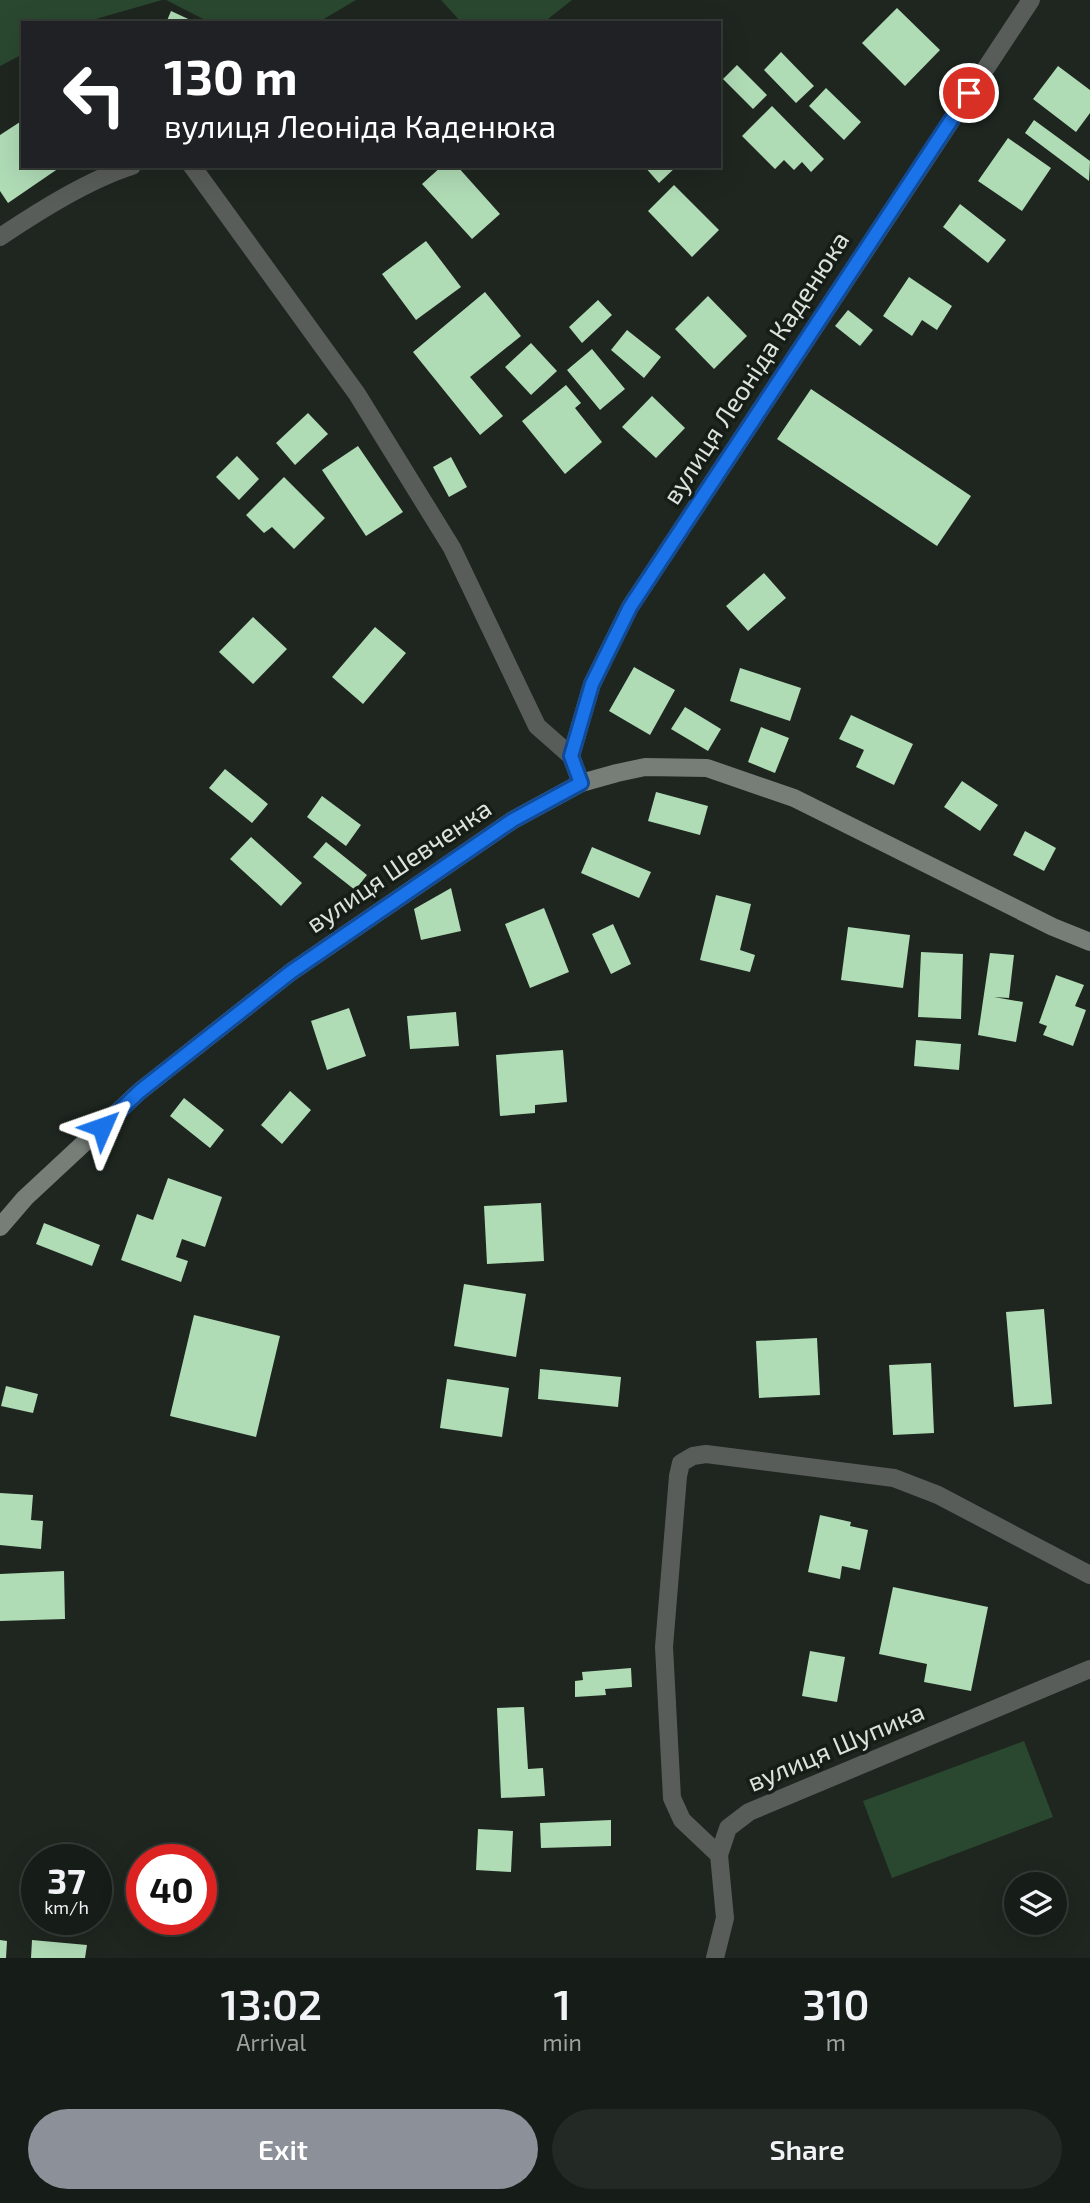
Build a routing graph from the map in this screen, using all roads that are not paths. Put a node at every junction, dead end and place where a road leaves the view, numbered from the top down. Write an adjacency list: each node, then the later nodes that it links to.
1 (1031, 0): 5 (street, вулиця Леоніда Каденюка)
2 (126, 168): 4 (street)
3 (193, 168): 5 (street)
4 (0, 237)
5 (571, 756): 6 (street)
6 (581, 783): 7 (street, вулиця Шевченка); 8 (street, вулиця Шевченка)
7 (1090, 942)
8 (0, 1227)
9 (1090, 1575): 11 (street)
10 (1090, 1669): 11 (street, вулиця Шупика)
11 (719, 1855): 12 (street)
12 (715, 1958)

